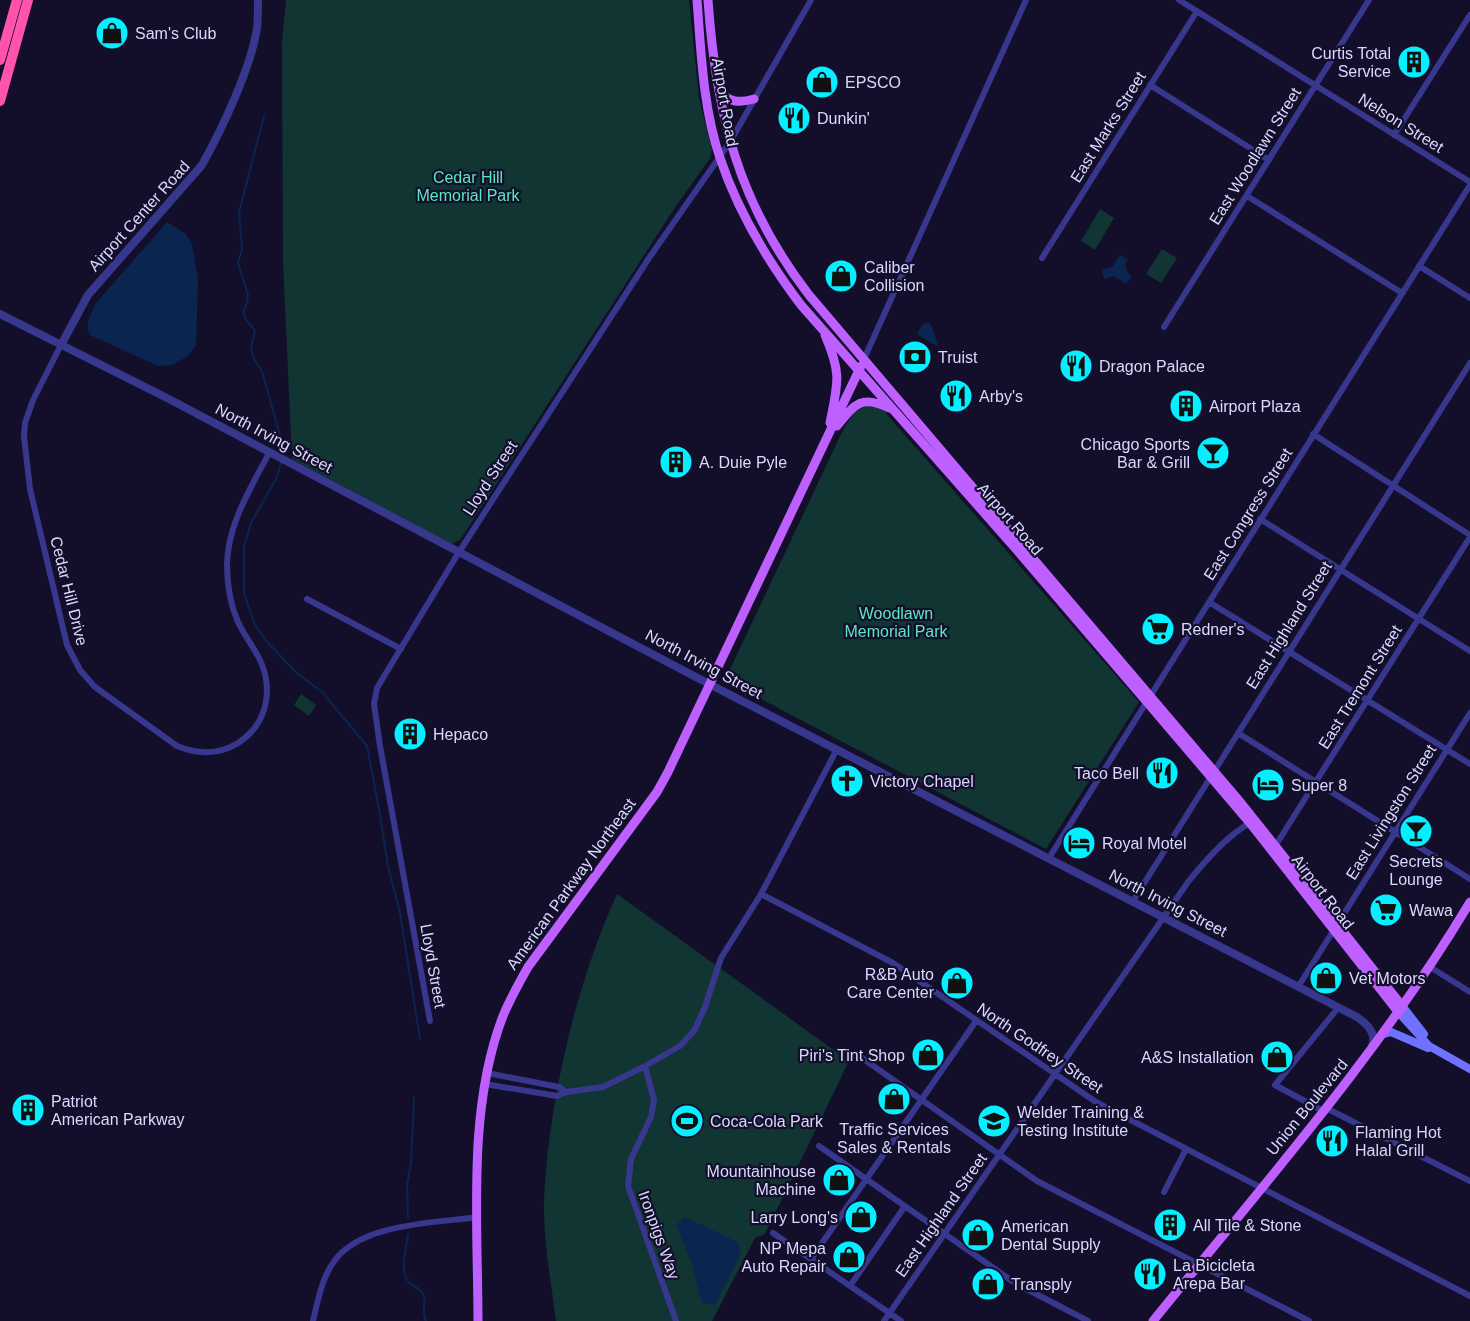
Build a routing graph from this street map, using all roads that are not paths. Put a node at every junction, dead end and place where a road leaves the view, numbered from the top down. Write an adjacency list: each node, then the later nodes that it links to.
1 (17, 0): 12 (highway)
2 (28, 0): 17 (highway)
3 (258, 0): 31 (street, Airport Center Road)
4 (696, 0): 20 (main road, Airport Road)
5 (708, 0): 15 (main road, Airport Road)
6 (811, 0): 16 (street, Lloyd Street)
7 (1026, 0): 32 (street)
8 (1179, 0): 10 (street, Nelson Street)
9 (1370, 0): 14 (street, East Woodlawn Street)
10 (1197, 11): 13 (street, East Marks Street); 14 (street, Nelson Street)
11 (1470, 15): 18 (street)
12 (0, 60)
13 (1150, 85): 21 (street); 24 (street, East Marks Street)
14 (1316, 85): 18 (street, Nelson Street); 21 (street, East Woodlawn Street)
15 (719, 91): 16 (main road); 19 (main road, Airport Road)
16 (754, 99): 19 (street, Lloyd Street)
17 (0, 100)
18 (1395, 135): 22 (street, Nelson Street)
19 (730, 142): 20 (street, Lloyd Street); 32 (main road, Airport Road)
20 (720, 157): 30 (main road, Airport Road); 42 (street, Lloyd Street)
21 (1269, 160): 23 (street, East Woodlawn Street)
22 (1470, 183): 25 (street, East Congress Street)
23 (1247, 196): 26 (street); 29 (street, East Woodlawn Street)
24 (1042, 258)
25 (1419, 266): 26 (street, East Congress Street); 27 (street)
26 (1402, 293): 36 (street, East Congress Street)
27 (1470, 298)
28 (0, 314): 31 (street, North Irving Street)
29 (1164, 327)
30 (821, 328): 34 (main road, Airport Road); 37 (main road)
31 (62, 345): 38 (street, North Irving Street); 38 (street, Cedar Hill Drive)
32 (864, 359): 34 (main road); 51 (main road, Airport Road)
33 (1470, 363): 39 (street, East Highland Street)
34 (859, 370): 35 (main road, Airport Road); 37 (main road)
35 (893, 410): 37 (main road); 51 (main road, Airport Road)
36 (1313, 435): 39 (street); 40 (street, East Congress Street)
37 (827, 437): 50 (main road, American Parkway Northeast)
38 (269, 453): 42 (street, North Irving Street)
39 (1392, 487): 41 (street); 43 (street, East Highland Street)
40 (1260, 519): 43 (street); 45 (street, East Congress Street)
41 (1470, 536): 46 (street, East Tremont Street)
42 (459, 552): 47 (street, Lloyd Street); 50 (street, North Irving Street)
43 (1340, 569): 46 (street); 48 (street, East Highland Street)
44 (307, 599): 47 (street)
45 (1209, 602): 48 (street); 51 (street, East Congress Street)
46 (1419, 619): 49 (street); 52 (street, East Tremont Street)
47 (401, 649): 75 (street, Lloyd Street)
48 (1289, 651): 52 (street); 54 (street, East Highland Street)
49 (1470, 651)
50 (711, 685): 55 (street, North Irving Street); 83 (main road, American Parkway Northeast)
51 (1148, 698): 58 (main road, Airport Road); 63 (street, East Congress Street)
52 (1368, 700): 56 (street); 59 (street, East Tremont Street)
53 (1470, 713): 56 (street, East Livingston Street)
54 (1238, 733): 58 (street, East Highland Street); 59 (street)
55 (837, 749): 63 (street, North Irving Street); 65 (street)
56 (1447, 750): 57 (street); 61 (street, East Livingston Street)
57 (1470, 764)
58 (1212, 773): 60 (main road, Airport Road); 62 (main road, Airport Road); 66 (street, East Highland Street)
59 (1317, 782): 61 (street); 62 (street, East Tremont Street)
60 (1250, 823): 62 (main road, Airport Road); 68 (street, East Highland Street)
61 (1395, 832): 64 (street); 69 (street, East Livingston Street)
62 (1274, 848): 69 (main road, Airport Road)
63 (1049, 858): 66 (street, North Irving Street)
64 (1470, 879)
65 (761, 894): 76 (street, North Godfrey Street); 81 (street)
66 (1132, 902): 68 (street, North Irving Street)
67 (1470, 902): 70 (main road, Union Boulevard)
68 (1164, 918): 71 (street, North Irving Street); 84 (street, East Highland Street)
69 (1335, 926): 71 (street, East Livingston Street); 74 (main road, Airport Road)
70 (1430, 967): 72 (street); 74 (main road, Union Boulevard)
71 (1298, 987): 73 (street, North Irving Street)
72 (1470, 992)
73 (1338, 1008): 79 (street, North Irving Street); 88 (street)
74 (1401, 1010): 77 (main road, Union Boulevard); 80 (main road)
75 (430, 1021)
76 (976, 1021): 84 (street, North Godfrey Street); 87 (street)
77 (1383, 1034): 79 (main road, Union Boulevard); 80 (main road)
78 (855, 1053): 87 (street)
79 (1369, 1053): 88 (main road, Union Boulevard)
80 (1439, 1053): 82 (main road)
81 (645, 1066): 86 (street); 107 (street, Ironpigs Way)
82 (1470, 1070)
83 (487, 1073): 85 (main road, American Parkway Northeast); 86 (street)
84 (1055, 1074): 90 (street, North Godfrey Street); 91 (street, East Highland Street)
85 (485, 1084): 86 (street); 97 (main road, American Parkway Northeast)
86 (566, 1092)
87 (921, 1100): 91 (street); 92 (street)
88 (1325, 1109): 93 (street); 94 (main road, Union Boulevard)
89 (819, 1146): 92 (street)
90 (1186, 1149): 94 (street, North Godfrey Street); 95 (street)
91 (999, 1154): 99 (street, East Highland Street); 101 (street)
92 (866, 1179): 96 (street); 100 (street)
93 (1470, 1181)
94 (1261, 1188): 101 (main road, Union Boulevard); 103 (street, North Godfrey Street)
95 (1164, 1192)
96 (905, 1206): 99 (street); 102 (street)
97 (478, 1217): 105 (street); 106 (main road, American Parkway Northeast)
98 (773, 1233): 100 (street)
99 (944, 1233): 104 (street, East Highland Street); 110 (street)
100 (811, 1259): 102 (street)
101 (1199, 1264): 111 (main road, Union Boulevard); 112 (street)
102 (850, 1286): 104 (street)
103 (1470, 1296)
104 (889, 1313): 108 (street, East Highland Street); 109 (street)
105 (313, 1321)
106 (478, 1321)
107 (676, 1321)
108 (884, 1321)
109 (901, 1321)
110 (1088, 1321)
111 (1153, 1321)
112 (1309, 1321)

